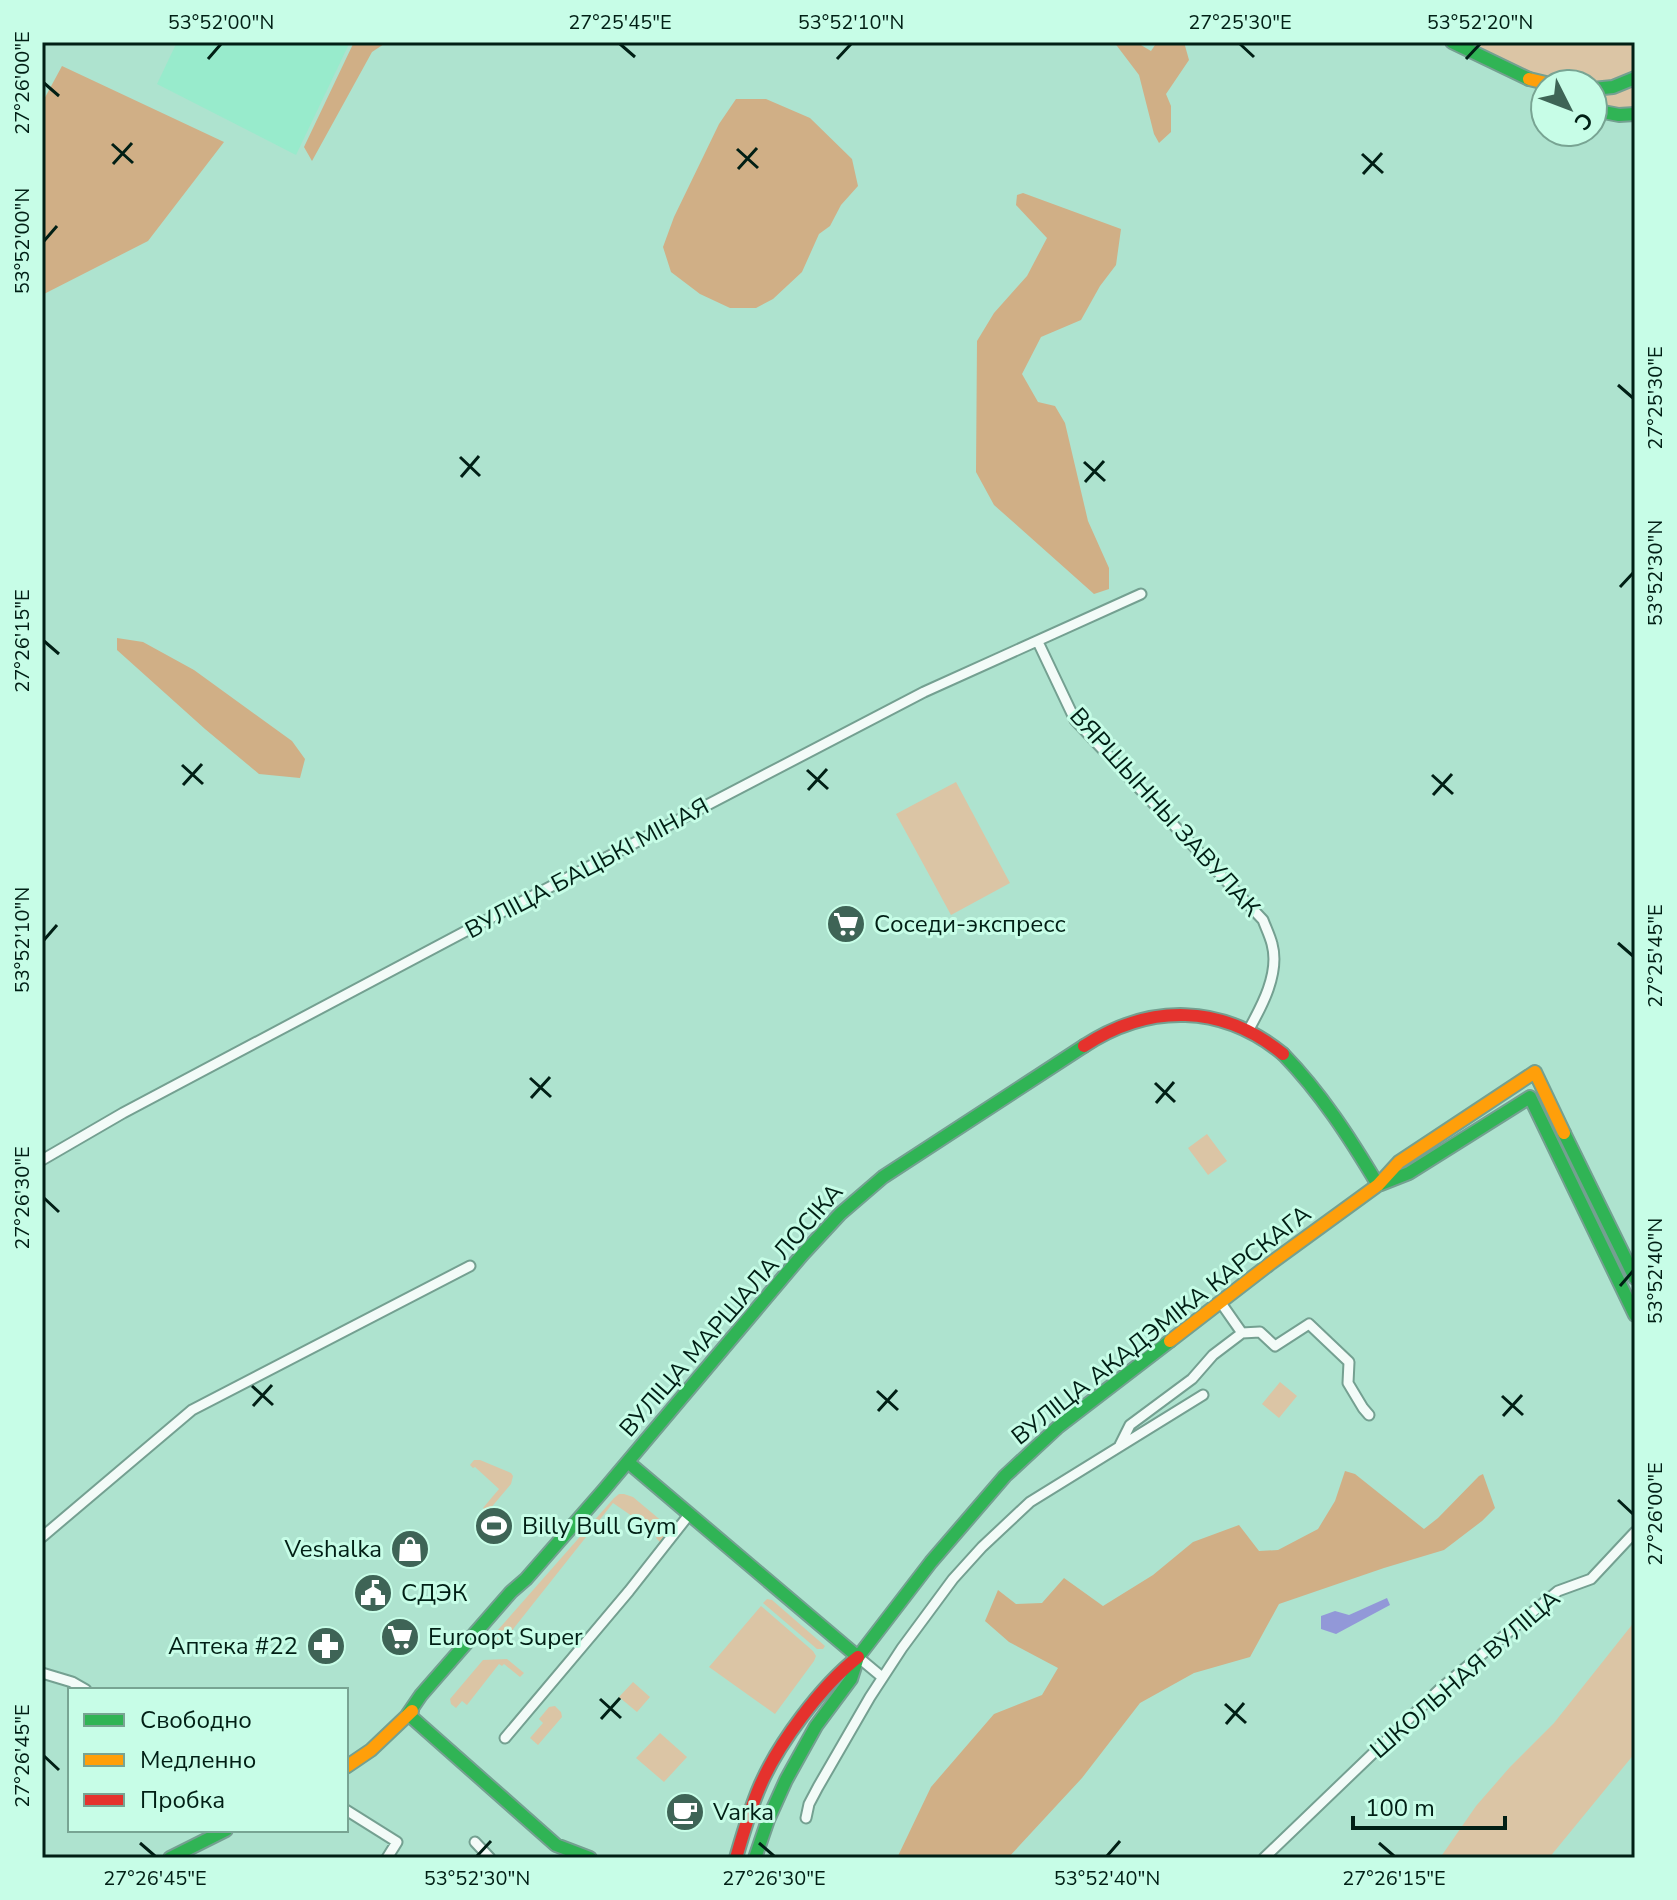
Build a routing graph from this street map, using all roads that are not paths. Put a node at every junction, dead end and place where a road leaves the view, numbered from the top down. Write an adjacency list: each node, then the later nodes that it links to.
1 (1452, 42): 3 (main road)
2 (1635, 78): 4 (main road)
3 (1529, 79)
4 (1609, 87)
5 (1609, 113): 6 (main road)
6 (1635, 114)
7 (1141, 594): 8 (street, ВУЛІЦА БАЦЬКІ МІНАЯ)
8 (1038, 642): 9 (street, ВЯРШЫННЫ ЗАВУЛАК); 12 (street, ВУЛІЦА БАЦЬКІ МІНАЯ)
9 (1248, 1031): 13 (main road, ВУЛІЦА МАРШАЛА ЛОСІКА); 22 (main road, ВУЛІЦА МАРШАЛА ЛОСІКА)
10 (1523, 1080): 11 (main road); 13 (main road); 15 (main road)
11 (1530, 1097): 13 (main road); 17 (main road)
12 (42, 1160)
13 (1378, 1185): 16 (main road, ВУЛІЦА АКАДЭМІКА КАРСКАГА)
14 (470, 1266): 25 (street)
15 (1635, 1278)
16 (1221, 1303): 18 (street); 26 (main road, ВУЛІЦА АКАДЭМІКА КАРСКАГА)
17 (1635, 1315)
18 (1242, 1333): 20 (street); 21 (street)
19 (1203, 1395): 21 (street)
20 (1369, 1415)
21 (1120, 1445): 28 (street)
22 (629, 1463): 23 (main road); 30 (main road, ВУЛІЦА МАРШАЛА ЛОСІКА)
23 (688, 1516): 26 (main road); 31 (street)
24 (1635, 1532): 43 (street, ШКОЛЬНАЯ ВУЛІЦА)
25 (42, 1537)
26 (858, 1657): 28 (street); 41 (main road, ВУЛІЦА АКАДЭМІКА КАРСКАГА); 42 (main road, ВУЛІЦА АКАДЭМІКА КАРСКАГА)
27 (42, 1673): 29 (street)
28 (882, 1677): 34 (street)
29 (82, 1688)
30 (408, 1714): 32 (main road, ВУЛІЦА МАРШАЛА ЛОСІКА); 40 (main road)
31 (505, 1738)
32 (348, 1766)
33 (348, 1811): 38 (street)
34 (806, 1818)
35 (222, 1832): 37 (main road)
36 (475, 1842): 39 (street)
37 (170, 1858)
38 (387, 1858)
39 (490, 1858)
40 (590, 1858)
41 (736, 1858)
42 (755, 1858)
43 (1264, 1858)

